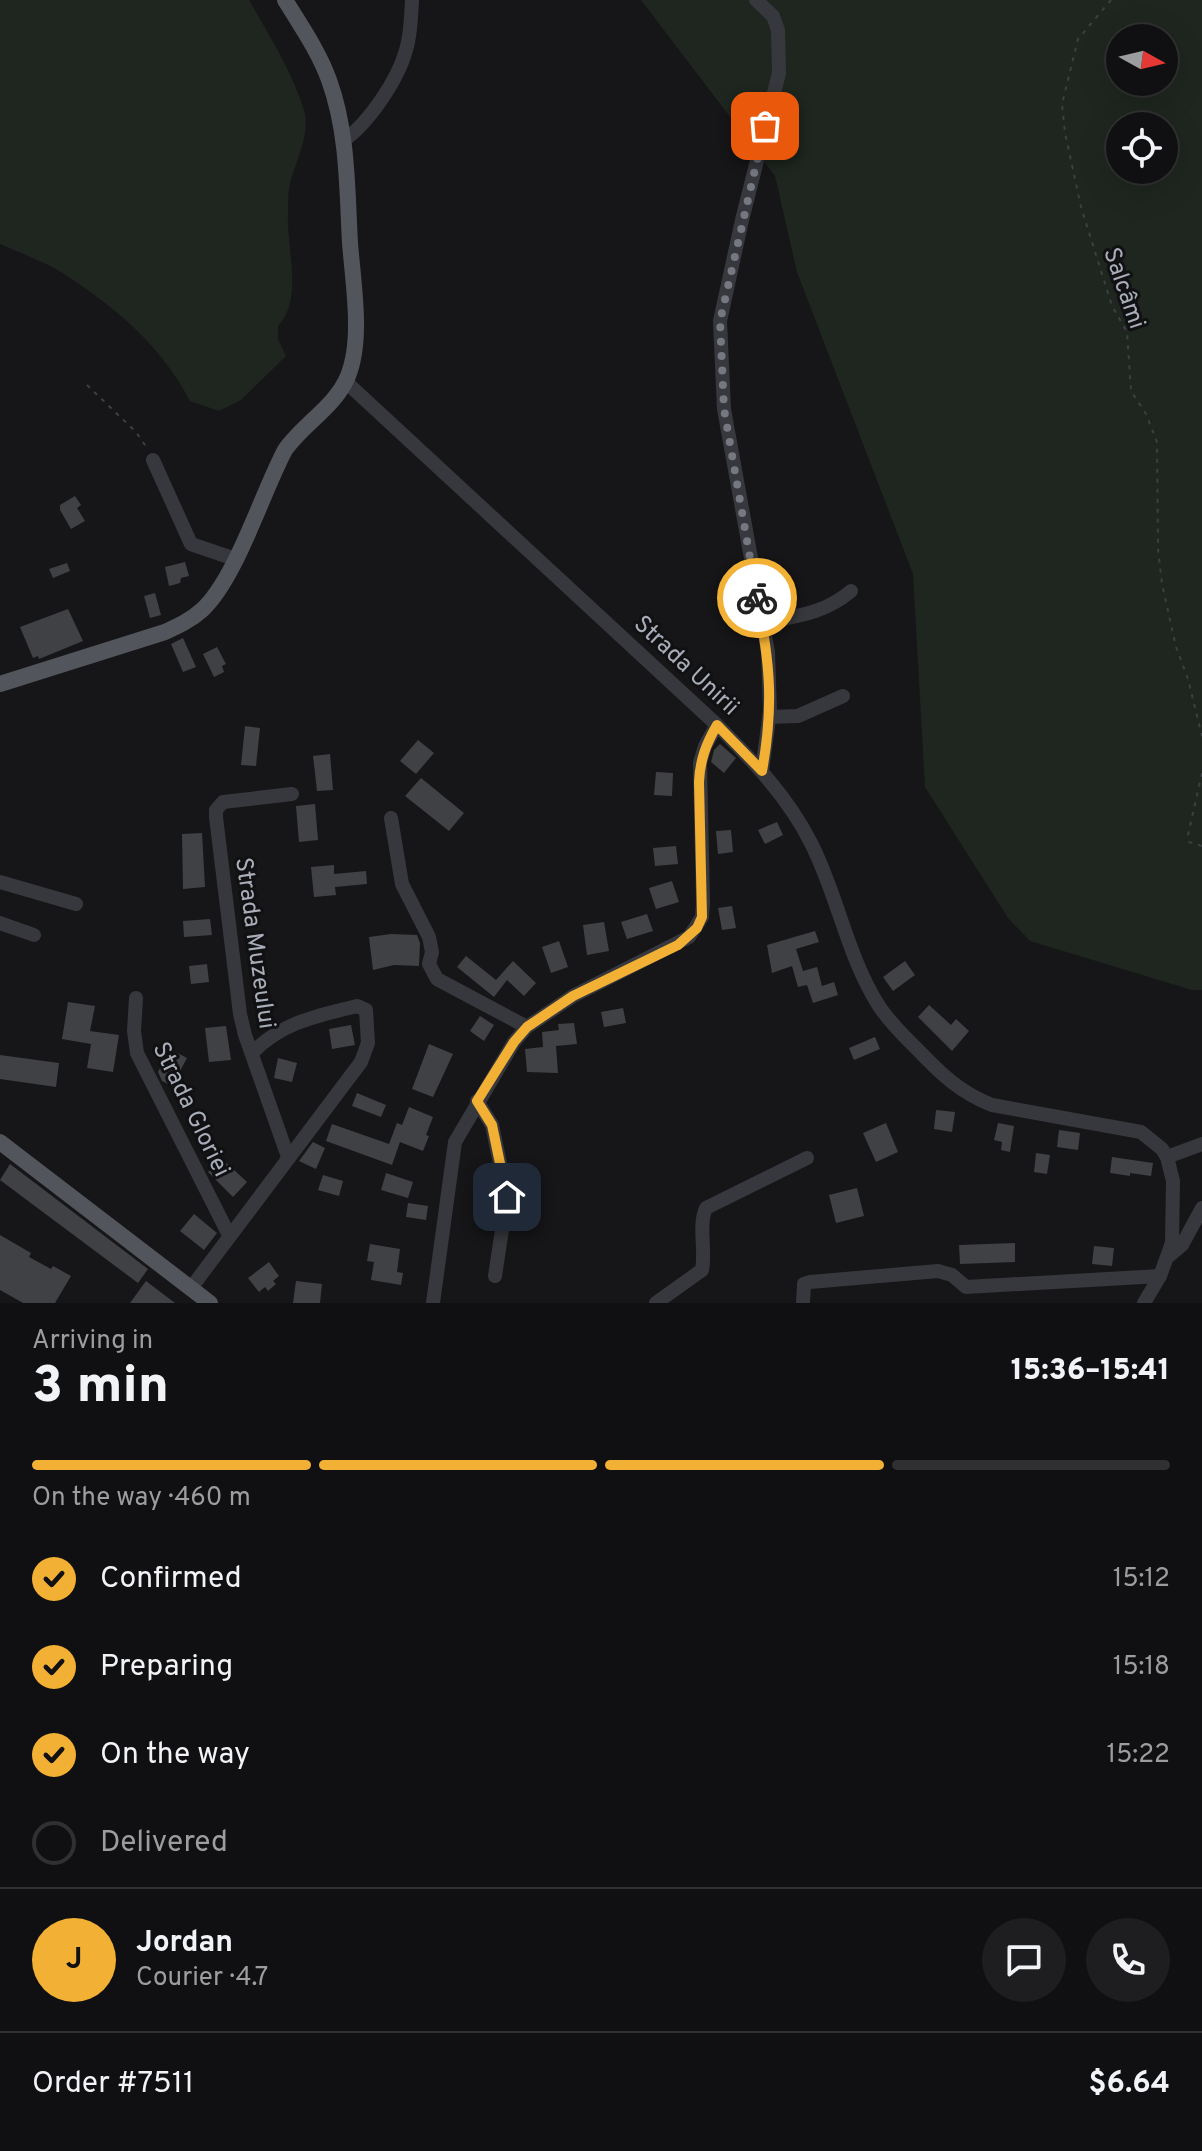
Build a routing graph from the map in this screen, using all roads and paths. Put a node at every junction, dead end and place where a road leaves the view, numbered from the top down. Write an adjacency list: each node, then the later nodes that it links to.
1 (285, 0): 5 (main road)
2 (412, 0): 5 (street)
3 (756, 0): 11 (street)
4 (1111, 0): 16 (path, Salcâmi)
5 (343, 141): 6 (main road)
6 (346, 382): 9 (main road); 15 (street, Strada Unirii)
7 (87, 385): 8 (path)
8 (153, 460): 9 (street)
9 (235, 559): 12 (main road)
10 (851, 591): 11 (street)
11 (762, 623): 14 (street)
12 (0, 684)
13 (843, 696): 14 (street)
14 (769, 717): 17 (street)
15 (717, 725): 17 (street, Strada Unirii); 27 (street)
16 (1202, 736)
17 (762, 771): 33 (street, Strada Unirii)
18 (1202, 773): 21 (path)
19 (292, 794): 28 (street, Strada Muzeului)
20 (391, 818): 27 (street)
21 (1202, 846)
22 (0, 882): 23 (street)
23 (76, 904)
24 (0, 923): 25 (street)
25 (34, 935)
26 (136, 998): 36 (street, Strada Gloriei)
27 (527, 1027): 29 (street)
28 (252, 1053): 32 (street, Strada Muzeului); 32 (street)
29 (477, 1101): 38 (street); 42 (street)
30 (0, 1142): 40 (main road)
31 (1202, 1144): 33 (street)
32 (288, 1157): 36 (street)
33 (1167, 1157): 37 (street)
34 (807, 1158): 43 (street)
35 (1202, 1208): 37 (street)
36 (229, 1235): 40 (street)
37 (1169, 1257): 39 (street)
38 (495, 1276)
39 (1160, 1276): 44 (street); 45 (street)
40 (191, 1288): 41 (main road)
41 (210, 1303)
42 (433, 1303)
43 (656, 1303)
44 (803, 1303)
45 (1144, 1303)

